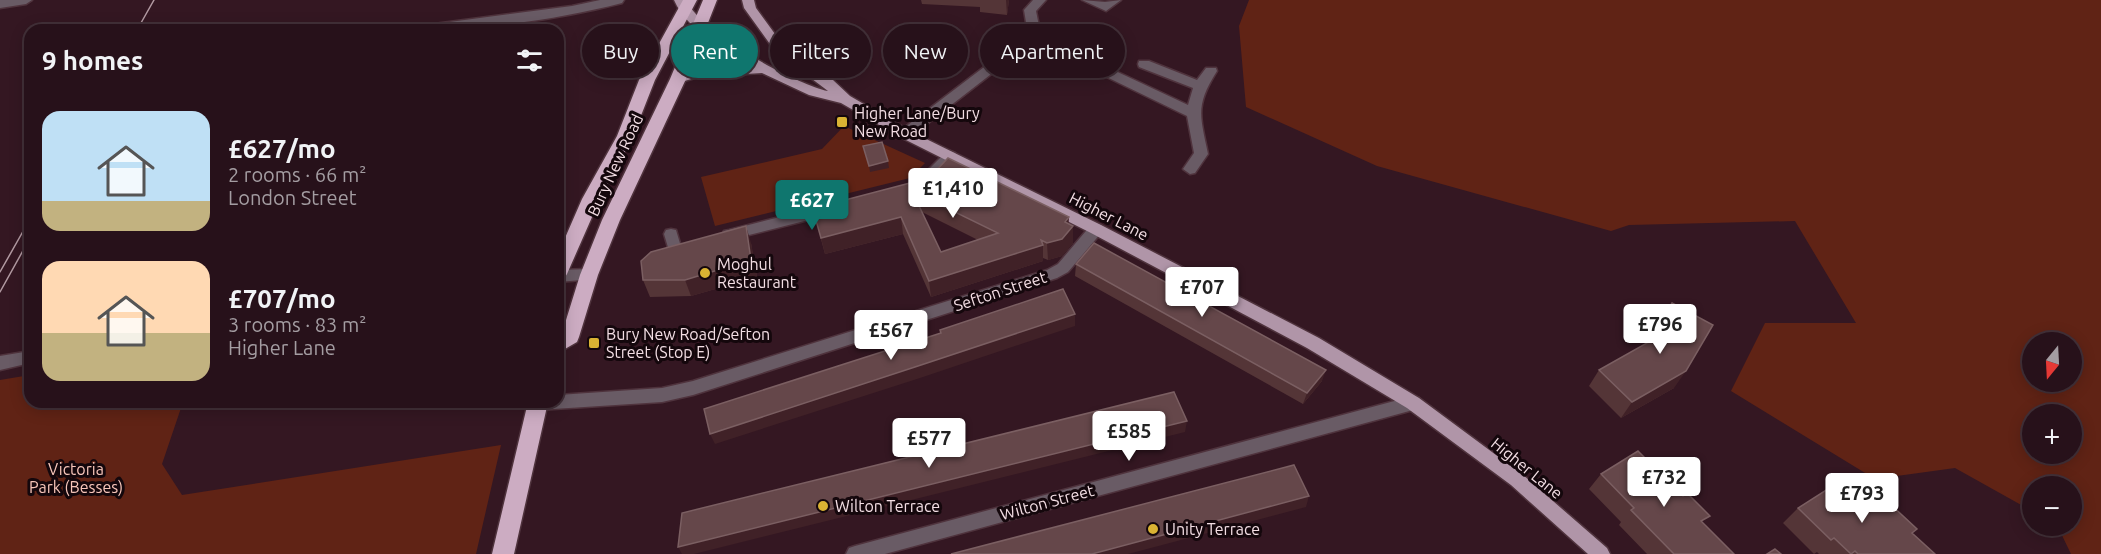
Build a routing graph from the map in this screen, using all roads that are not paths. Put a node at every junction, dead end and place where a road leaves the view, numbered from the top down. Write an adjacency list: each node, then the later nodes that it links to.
1 (26, 0): 8 (street)
2 (710, 0): 12 (highway, Bury New Road)
3 (748, 0): 22 (main road)
4 (1041, 0): 13 (street)
5 (1088, 0): 6 (street)
6 (1114, 0)
7 (617, 1): 10 (street)
8 (0, 4)
9 (685, 4): 11 (main road, Higher Lane); 33 (highway, Bury New Road)
10 (465, 24)
11 (697, 24)
12 (698, 24)
13 (1032, 24)
14 (1144, 64): 21 (street)
15 (758, 65): 16 (main road, Higher Lane)
16 (764, 69): 20 (main road); 22 (main road, Higher Lane)
17 (1211, 71): 21 (street)
18 (980, 76): 24 (street)
19 (1119, 78): 23 (street)
20 (678, 79): 35 (highway, Bury New Road)
21 (1200, 86): 23 (street)
22 (845, 99): 24 (main road, Higher Lane)
23 (1193, 113): 26 (street)
24 (904, 134): 25 (main road, Higher Lane)
25 (950, 156): 27 (street); 29 (main road, Higher Lane)
26 (1190, 169)
27 (897, 193)
28 (862, 201): 31 (street)
29 (1096, 229): 39 (street, Sefton Street); 40 (main road, Higher Lane)
30 (671, 234): 32 (street)
31 (717, 238)
32 (675, 249)
33 (564, 261)
34 (564, 275): 35 (street)
35 (589, 275): 36 (highway, Bury New Road)
36 (564, 341)
37 (24, 358): 38 (street)
38 (0, 363)
39 (564, 401)
40 (1413, 403): 43 (street, Wilton Street); 44 (main road, Higher Lane)
41 (537, 408): 42 (highway)
42 (503, 554)
43 (855, 554)
44 (1601, 554)

